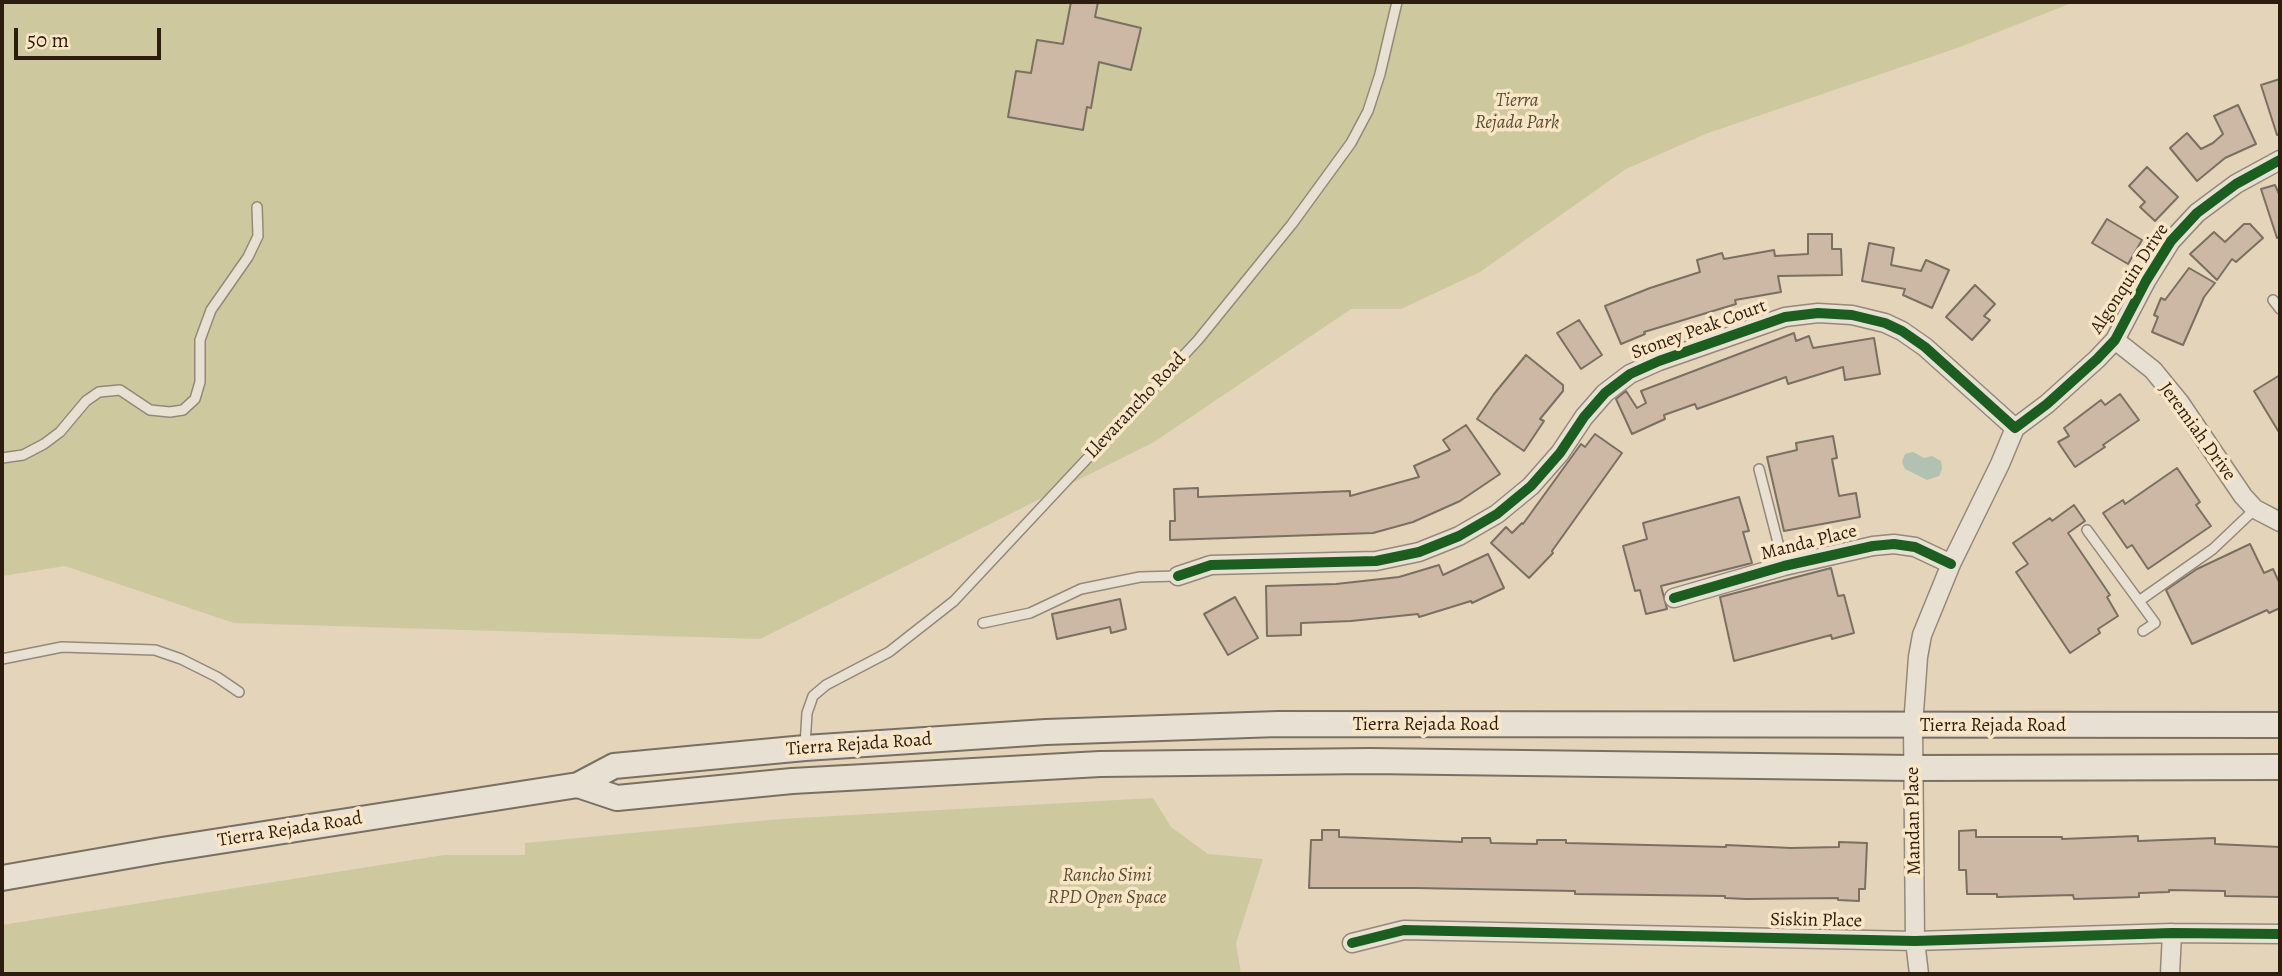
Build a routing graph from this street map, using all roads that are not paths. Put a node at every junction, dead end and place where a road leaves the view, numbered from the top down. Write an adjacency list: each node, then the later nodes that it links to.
1 (1397, 2): 24 (lane, Llevarancho Road)
2 (2280, 160): 6 (street, Algonquin Drive)
3 (257, 207): 8 (lane)
4 (2273, 300): 5 (lane)
5 (2280, 309)
6 (2115, 340): 7 (street, Algonquin Drive); 10 (street, Jeremiah Drive)
7 (2015, 428): 13 (street, Mandan Place); 15 (street, Stoney Peak Court)
8 (2, 458)
9 (1759, 469): 14 (lane)
10 (2255, 509): 11 (street, Jeremiah Drive); 17 (lane)
11 (2280, 522)
12 (2087, 530): 17 (lane)
13 (1951, 564): 14 (street, Manda Place); 23 (street, Mandan Place)
14 (1784, 566): 16 (street, Manda Place)
15 (1178, 576): 18 (lane)
16 (1674, 597)
17 (2139, 601): 19 (lane)
18 (983, 623)
19 (2143, 631)
20 (2, 659): 21 (lane)
21 (239, 692)
22 (2280, 725): 23 (main road, Tierra Rejada Road)
23 (1913, 726): 24 (main road, Tierra Rejada Road); 26 (street, Mandan Place)
24 (804, 748): 27 (main road, Tierra Rejada Road)
25 (2280, 767): 26 (main road, Tierra Rejada Road)
26 (1913, 768): 27 (main road, Tierra Rejada Road); 31 (street, Mandan Place)
27 (578, 785): 28 (main road, Tierra Rejada Road)
28 (2, 878)
29 (2172, 933): 30 (street, Siskin Place); 31 (street, Siskin Place); 34 (street)
30 (2280, 934)
31 (1915, 941): 32 (street, Siskin Place); 33 (street, Mandan Place)
32 (1352, 943)
33 (1919, 974)
34 (2170, 974)

